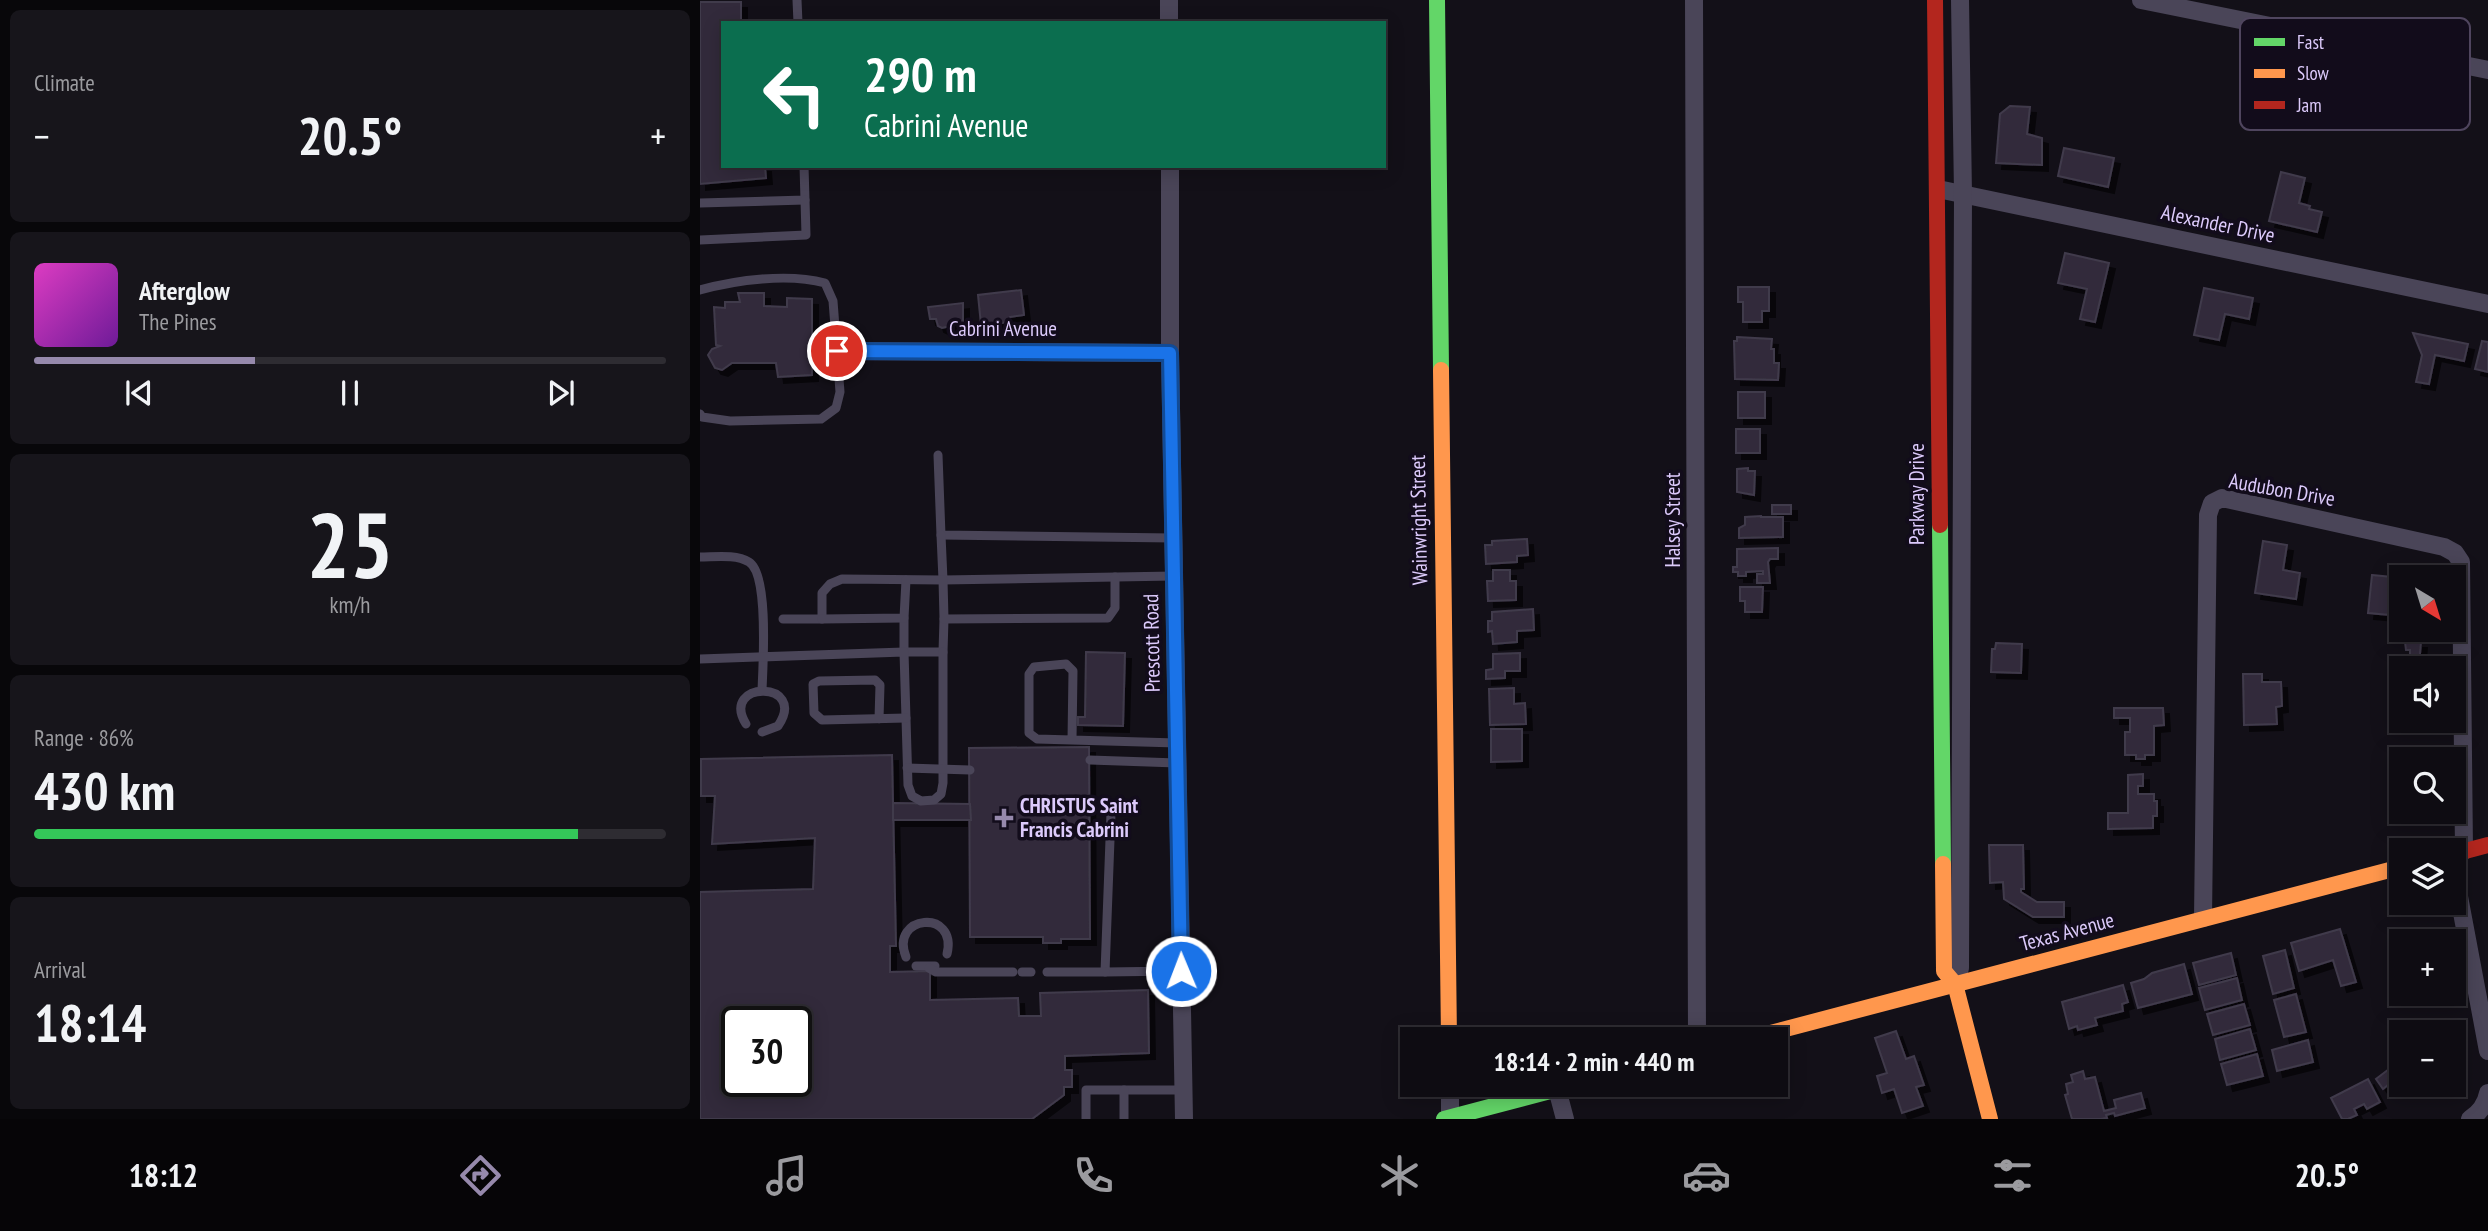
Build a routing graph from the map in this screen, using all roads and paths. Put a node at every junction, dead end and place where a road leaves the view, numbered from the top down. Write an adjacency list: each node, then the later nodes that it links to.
1 (797, 0): 9 (lane)
2 (1169, 0): 10 (street)
3 (1437, 0): 68 (street, Wainwright Street)
4 (1694, 0): 69 (street, Halsey Street)
5 (1935, 0): 15 (street, Parkway Drive)
6 (1960, 0): 16 (street, Parkway Drive)
7 (2141, 0): 8 (street)
8 (2240, 20)
9 (798, 21)
10 (1169, 21)
11 (2470, 66): 12 (street)
12 (2488, 70)
13 (804, 168): 17 (lane)
14 (1170, 168): 23 (street, Prescott Road)
15 (1938, 190): 16 (street, Alexander Drive); 67 (street, Parkway Drive)
16 (1963, 194): 21 (street, Alexander Drive); 67 (street, Parkway Drive)
17 (805, 200): 18 (lane); 19 (lane)
18 (700, 203)
19 (700, 240)
20 (700, 290): 22 (lane)
21 (2488, 304)
22 (837, 351): 23 (street, Cabrini Avenue); 24 (lane)
23 (1170, 353): 27 (street, Prescott Road)
24 (700, 414)
25 (938, 455): 26 (lane)
26 (941, 535): 27 (lane); 32 (lane)
27 (1173, 537): 29 (street, Prescott Road)
28 (700, 557): 39 (lane)
29 (1174, 576): 30 (lane); 47 (street, Prescott Road)
30 (1115, 577): 32 (lane); 36 (lane)
31 (906, 580): 32 (lane); 33 (lane); 34 (lane)
32 (943, 580): 36 (lane)
33 (822, 618): 34 (lane); 35 (lane)
34 (904, 618): 37 (lane)
35 (783, 619)
36 (944, 619): 38 (lane)
37 (904, 652): 38 (lane); 39 (lane); 42 (lane)
38 (943, 652): 51 (lane)
39 (763, 658): 40 (lane); 41 (lane)
40 (700, 659)
41 (762, 690): 44 (lane); 45 (lane)
42 (906, 718): 43 (lane); 50 (lane)
43 (879, 719): 43 (lane)
44 (746, 724)
45 (762, 732)
46 (1072, 740): 46 (lane); 47 (lane)
47 (1177, 743): 49 (street, Prescott Road)
48 (1091, 762): 49 (lane)
49 (1177, 763): 63 (street, Prescott Road)
50 (907, 768): 51 (lane); 51 (lane)
51 (943, 768): 52 (lane)
52 (968, 769)
53 (1111, 813): 66 (lane)
54 (2459, 838): 59 (street, Audubon Drive)
55 (2488, 845): 56 (street)
56 (2466, 851)
57 (2389, 870): 59 (street, Texas Avenue)
58 (2462, 915): 71 (street)
59 (2203, 918): 67 (street, Texas Avenue)
60 (947, 954): 61 (lane)
61 (906, 957)
62 (916, 966): 64 (lane)
63 (1181, 971): 66 (lane); 73 (street, Prescott Road)
64 (1022, 972)
65 (1047, 972): 66 (lane)
66 (1105, 972)
67 (1955, 984): 70 (street, Texas Avenue); 83 (street, Parkway Drive)
68 (1449, 1027)
69 (1697, 1027)
70 (1788, 1028)
71 (2488, 1051)
72 (1124, 1090): 73 (lane); 79 (lane); 80 (lane)
73 (1183, 1090): 81 (street, Prescott Road)
74 (2488, 1093): 84 (street)
75 (1449, 1097): 78 (street)
76 (1527, 1097): 78 (street)
77 (1565, 1097): 82 (street)
78 (1447, 1118)
79 (1086, 1119)
80 (1124, 1119)
81 (1184, 1119)
82 (1565, 1119)
83 (1990, 1119)
84 (2470, 1119)

